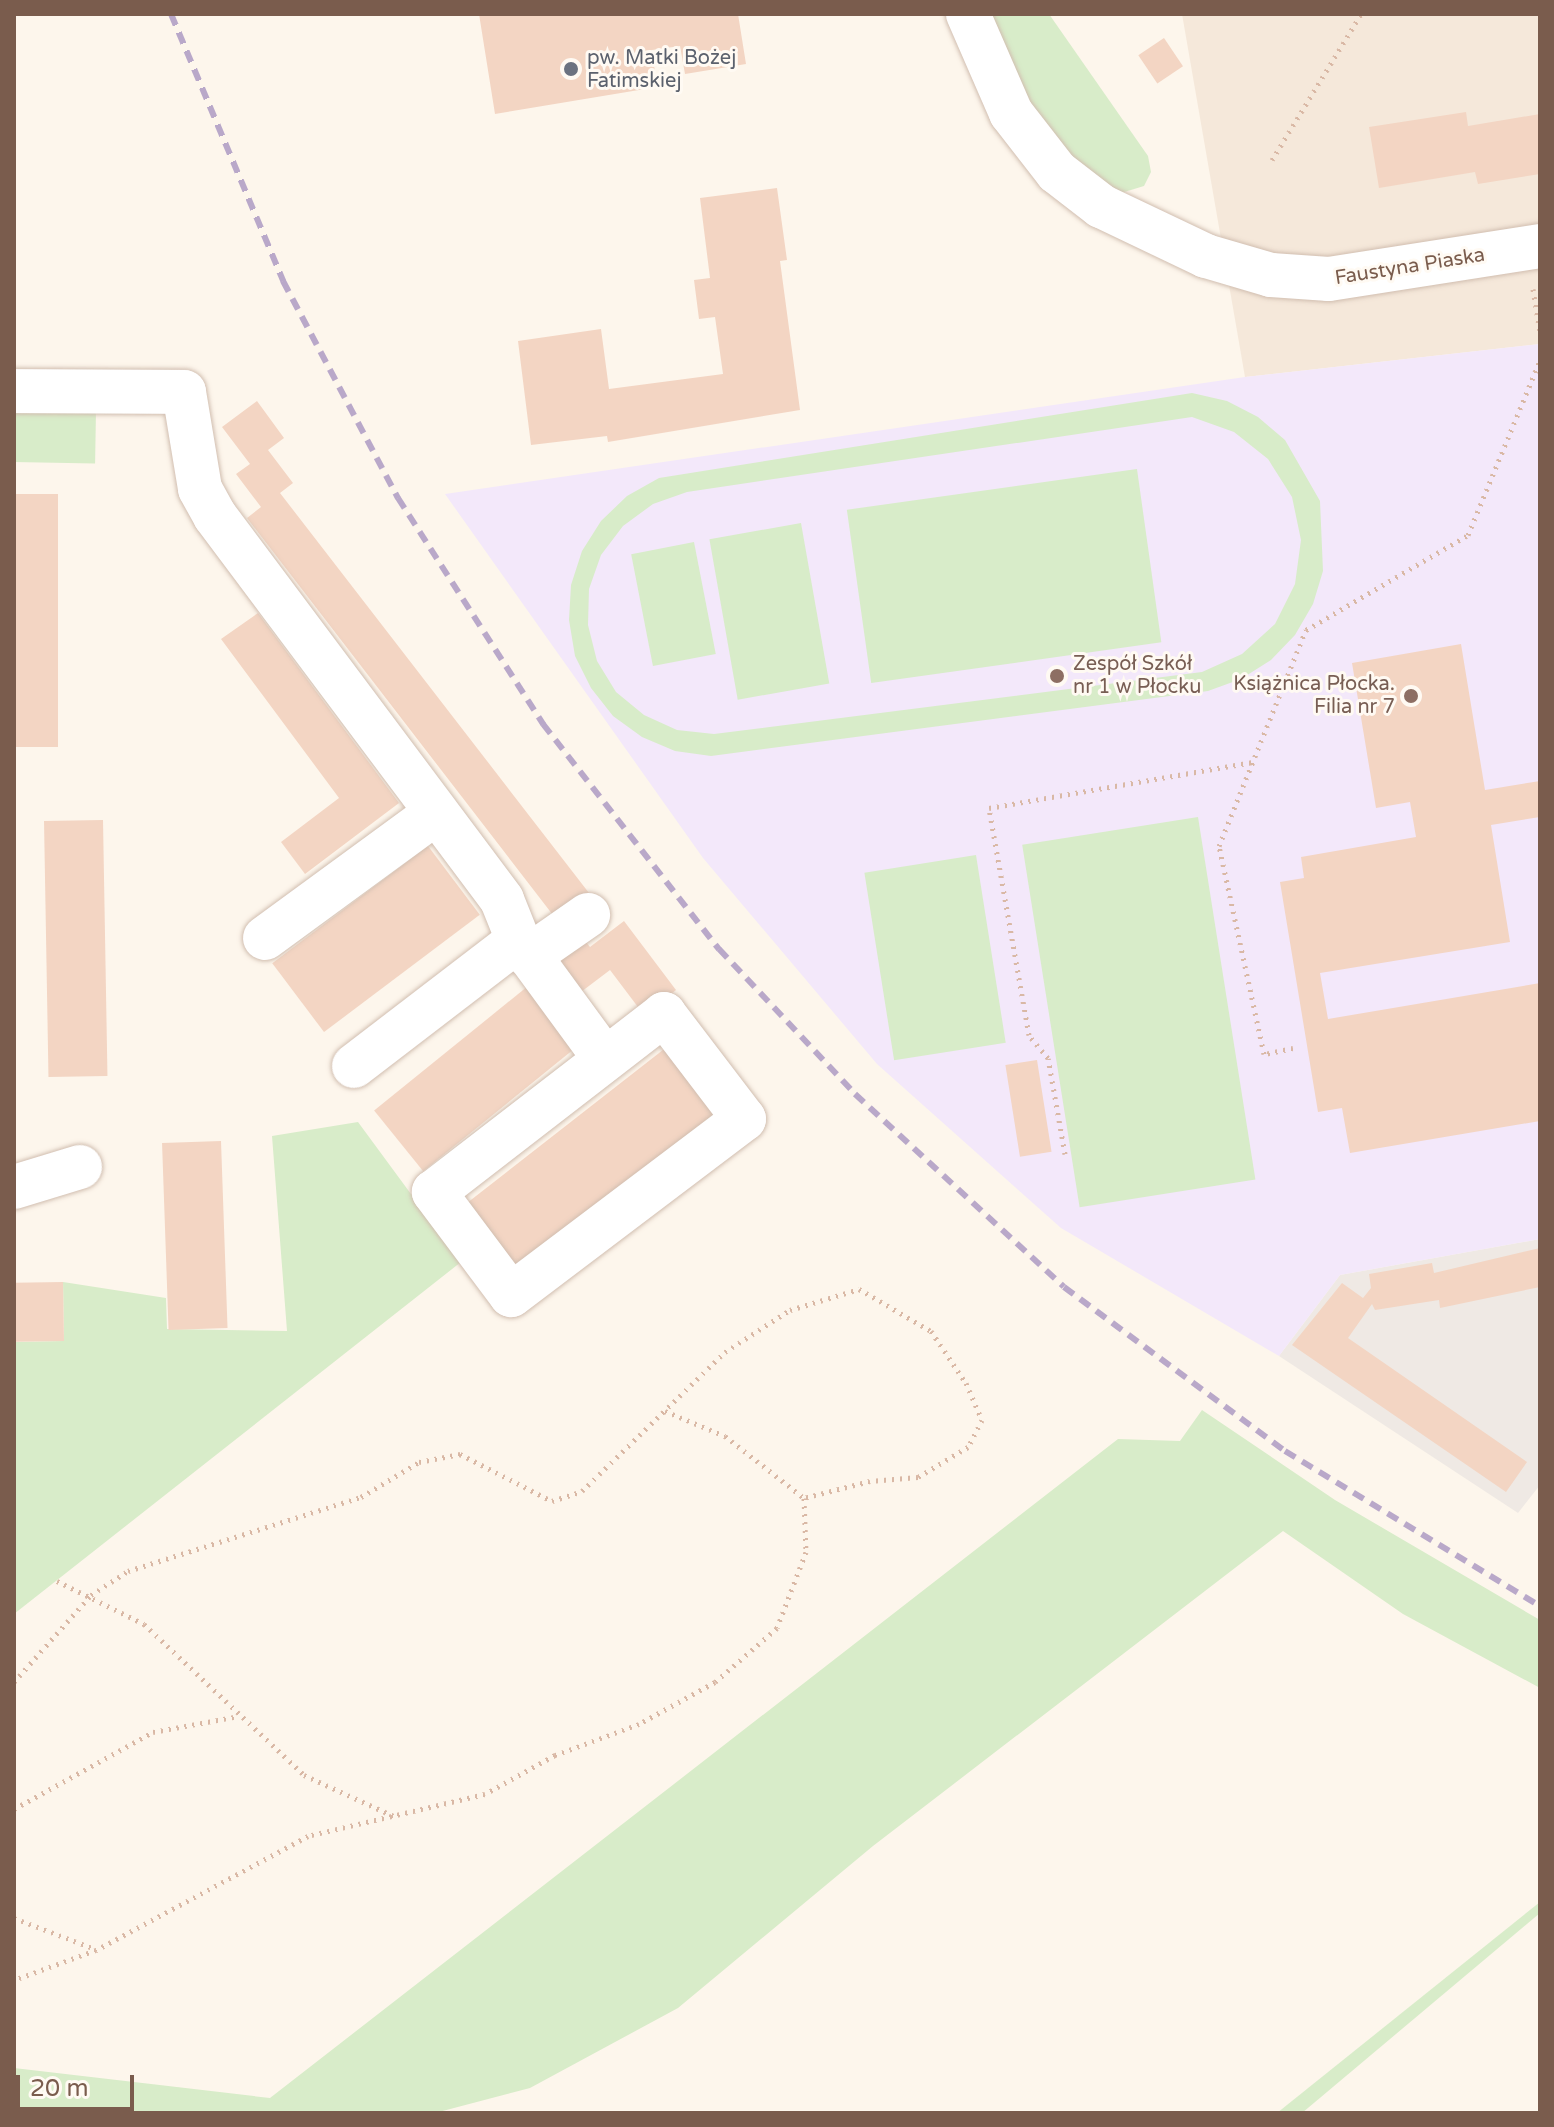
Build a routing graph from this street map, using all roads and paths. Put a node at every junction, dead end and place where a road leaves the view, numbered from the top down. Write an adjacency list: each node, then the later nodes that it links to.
1 (968, 14): 4 (street, Faustyna Piaska)
2 (1361, 14): 3 (path)
3 (1272, 160)
4 (1540, 246)
5 (1540, 360): 7 (path)
6 (14, 391): 8 (street)
7 (1254, 762): 12 (path); 15 (path)
8 (436, 813): 10 (street); 11 (street)
9 (588, 915): 11 (street)
10 (265, 938)
11 (523, 948): 13 (street); 14 (street)
12 (1293, 1048)
13 (605, 1059): 13 (street)
14 (354, 1066)
15 (1065, 1154)
16 (80, 1167): 17 (street)
17 (14, 1187)
18 (665, 1411): 19 (path); 19 (path); 21 (path)
19 (804, 1498): 25 (path)
20 (57, 1581): 21 (path)
21 (91, 1595): 22 (path); 23 (path)
22 (14, 1682)
23 (240, 1716): 24 (path); 25 (path)
24 (14, 1809)
25 (399, 1818): 27 (path)
26 (14, 1918): 27 (path)
27 (96, 1950): 28 (path)
28 (14, 1980)

